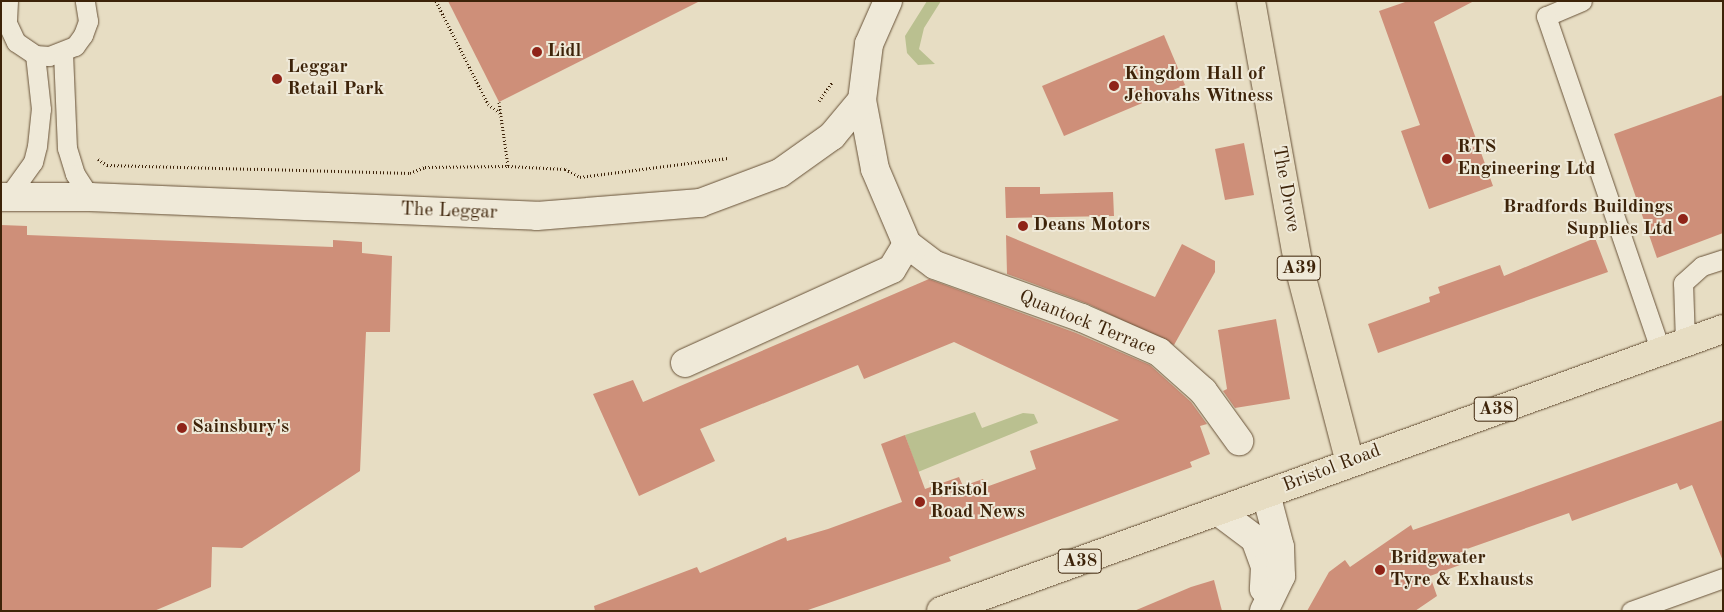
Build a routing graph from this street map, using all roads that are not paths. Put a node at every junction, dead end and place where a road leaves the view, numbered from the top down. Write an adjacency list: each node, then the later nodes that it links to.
1 (8, 1): 7 (lane)
2 (85, 1): 6 (lane)
3 (888, 1): 8 (street, Quantock Terrace)
4 (1251, 1): 17 (main road, The Drove / A39)
5 (1582, 1): 14 (lane)
6 (63, 53): 7 (lane); 9 (lane)
7 (35, 55): 10 (lane)
8 (862, 100): 9 (street, The Leggar); 11 (street, Quantock Terrace)
9 (90, 197): 10 (street, The Leggar)
10 (4, 198)
11 (907, 244): 15 (street); 16 (street, Quantock Terrace)
12 (1723, 258): 14 (lane)
13 (1723, 329): 14 (main road, Bristol Road / A38)
14 (1673, 347): 17 (main road, Bristol Road / A38)
15 (685, 363)
16 (1239, 441)
17 (1350, 462): 18 (main road, Bristol Road / A38)
18 (1266, 494): 19 (main road, Bristol Road / A38); 22 (street)
19 (1219, 512): 21 (main road, Bristol Road / A38); 22 (street)
20 (1723, 578): 23 (lane)
21 (941, 611)
22 (1264, 611)
23 (1631, 611)

